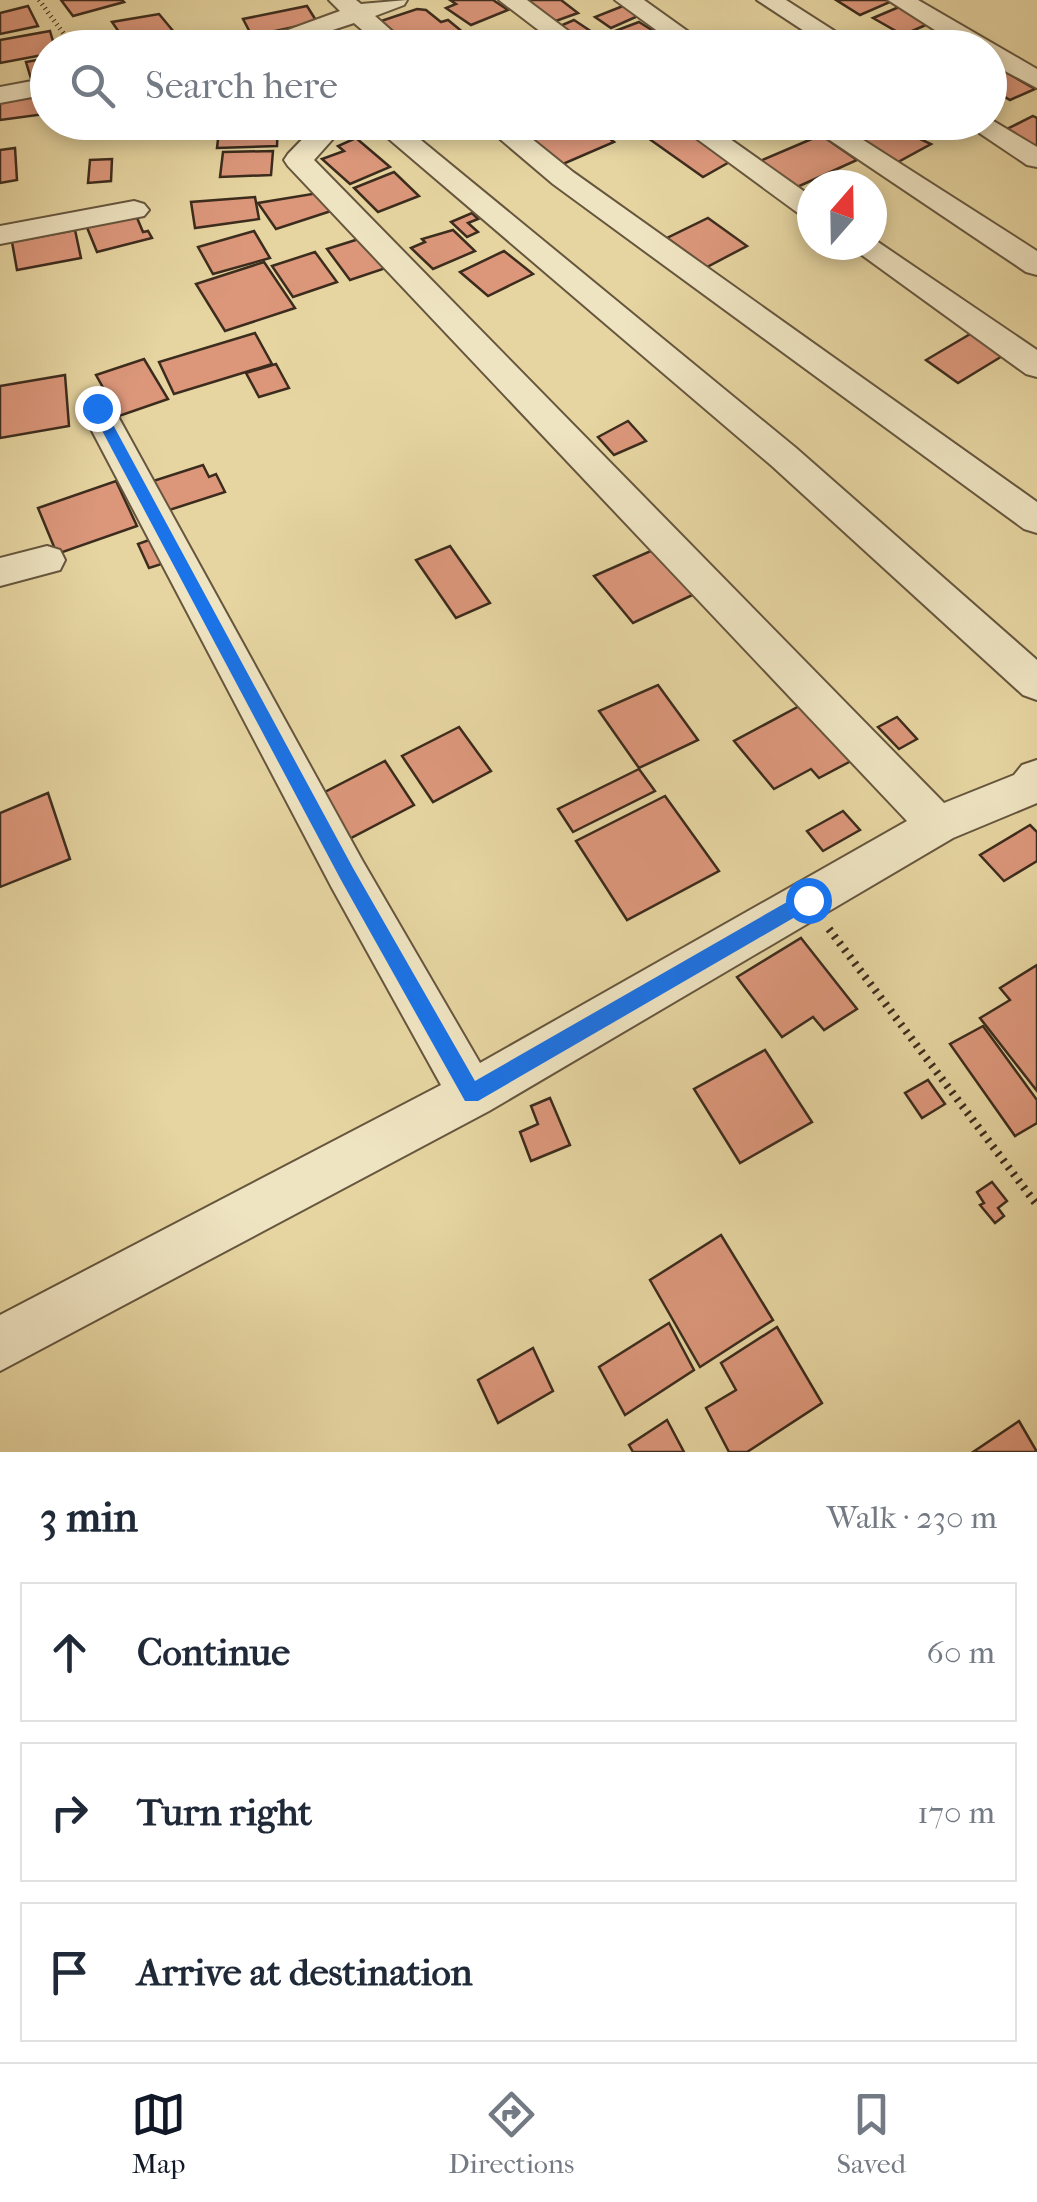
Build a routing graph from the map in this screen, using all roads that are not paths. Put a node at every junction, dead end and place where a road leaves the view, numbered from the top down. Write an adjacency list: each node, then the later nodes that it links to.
1 (395, 0): 6 (street)
2 (511, 0): 9 (street)
3 (627, 0): 10 (street)
4 (769, 0): 11 (street)
5 (900, 0): 12 (street)
6 (350, 7): 7 (street); 8 (street)
7 (317, 30)
8 (378, 30)
9 (554, 30)
10 (672, 30)
11 (819, 30)
12 (951, 30)
13 (1007, 62): 14 (street)
14 (1037, 80)
15 (30, 89): 16 (street)
16 (0, 95)
17 (318, 140): 36 (street)
18 (404, 140): 34 (street)
19 (516, 140): 31 (street)
20 (713, 140): 24 (street)
21 (844, 140): 28 (street)
22 (1006, 140): 23 (street)
23 (1037, 159)
24 (797, 199)
25 (134, 210): 26 (street)
26 (0, 235)
27 (885, 260): 29 (street)
28 (1037, 264)
29 (1037, 366)
30 (97, 408): 37 (street)
31 (1037, 520)
32 (47, 560): 33 (street)
33 (0, 572)
34 (1037, 684)
35 (1034, 788): 36 (street)
36 (938, 825): 37 (street)
37 (472, 1094): 38 (street)
38 (0, 1344)

